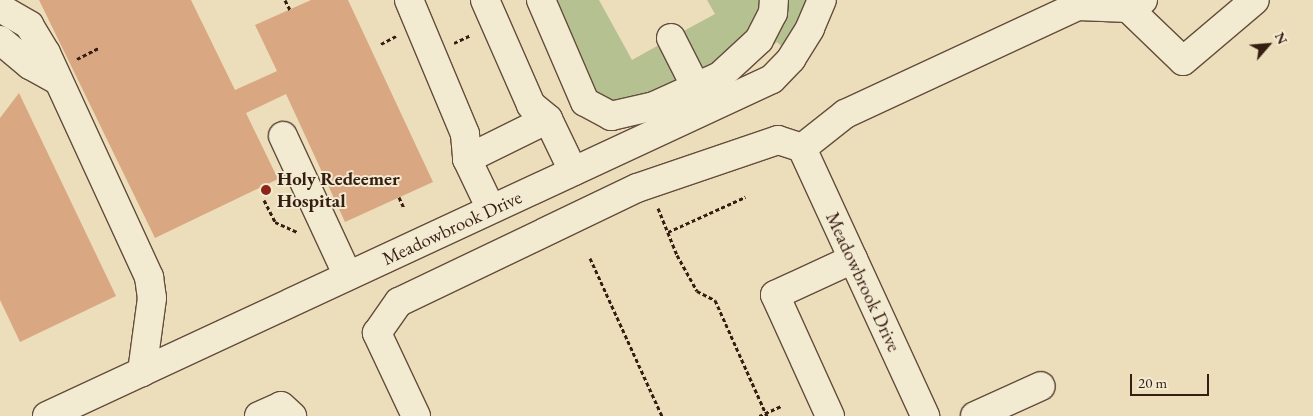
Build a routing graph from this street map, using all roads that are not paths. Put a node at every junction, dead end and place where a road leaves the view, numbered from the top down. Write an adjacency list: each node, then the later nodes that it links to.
1 (409, 0): 16 (lane)
2 (485, 0): 13 (lane)
3 (541, 0): 12 (lane)
4 (774, 0): 12 (lane)
5 (822, 0): 12 (lane, Meadowbrook Drive)
6 (1255, 0): 7 (lane)
7 (1136, 4): 15 (lane)
8 (0, 8): 11 (lane)
9 (671, 38): 12 (lane)
10 (0, 40): 11 (lane)
11 (57, 80): 21 (lane)
12 (701, 98): 17 (lane, Meadowbrook Drive)
13 (548, 120): 16 (lane); 17 (lane)
14 (283, 136): 20 (lane)
15 (802, 148): 19 (lane, Meadowbrook Drive); 26 (lane)
16 (467, 160): 18 (lane)
17 (573, 171): 18 (lane, Meadowbrook Drive)
18 (492, 209): 20 (lane, Meadowbrook Drive)
19 (853, 259): 27 (lane); 28 (lane, Meadowbrook Drive)
20 (348, 276): 21 (lane, Meadowbrook Drive)
21 (142, 372): 23 (lane, Meadowbrook Drive)
22 (1041, 386): 29 (lane)
23 (47, 416)
24 (259, 416): 25 (lane)
25 (292, 416)
26 (416, 416)
27 (830, 416)
28 (925, 416)
29 (975, 416)

